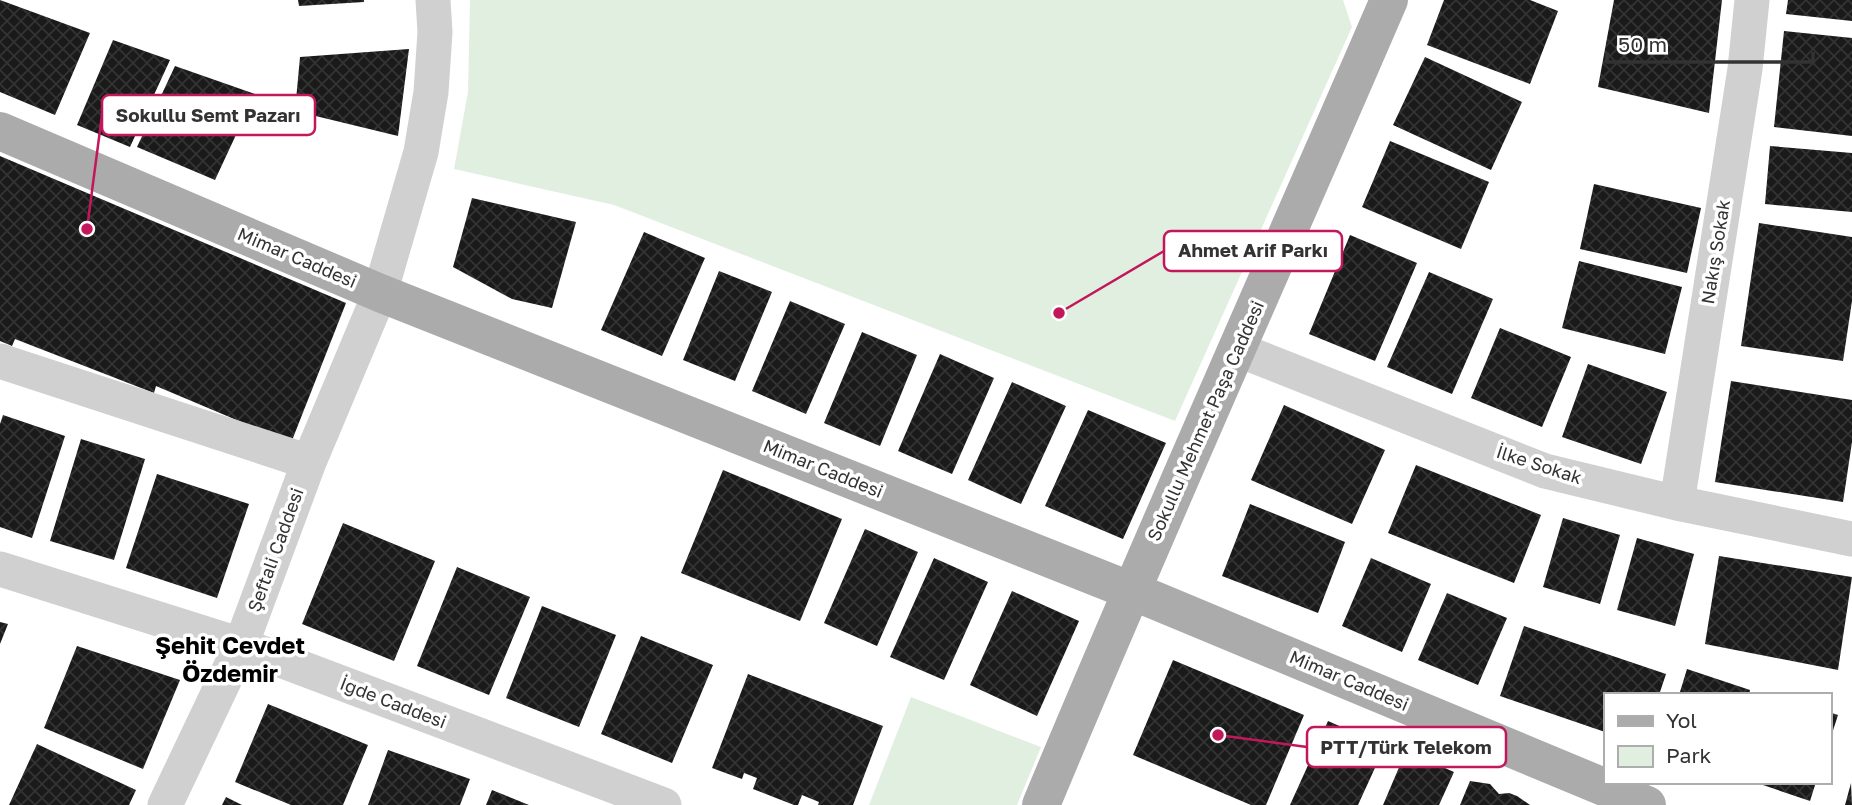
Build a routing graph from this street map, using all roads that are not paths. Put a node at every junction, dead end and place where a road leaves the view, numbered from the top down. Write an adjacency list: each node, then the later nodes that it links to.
1 (433, 0): 5 (street, Şeftali Caddesi)
2 (1389, 0): 6 (main road, Sokullu Mehmet Paşa Caddesi)
3 (1752, 0): 9 (street, Nakış Sokak)
4 (0, 131): 5 (main road, Mimar Caddesi)
5 (380, 293): 8 (street, Şeftali Caddesi); 12 (main road, Mimar Caddesi)
6 (1239, 350): 9 (street, İlke Sokak); 12 (main road, Sokullu Mehmet Paşa Caddesi)
7 (0, 361): 8 (street)
8 (309, 462): 13 (street, Şeftali Caddesi)
9 (1677, 503): 10 (street, İlke Sokak)
10 (1852, 539)
11 (0, 569): 13 (street, İğde Caddesi)
12 (1130, 591): 17 (main road, Sokullu Mehmet Paşa Caddesi); 18 (main road, Mimar Caddesi)
13 (241, 645): 14 (street, İğde Caddesi); 15 (street, Şeftali Caddesi)
14 (624, 798): 16 (street, İğde Caddesi)
15 (165, 805)
16 (663, 805)
17 (1041, 805)
18 (1647, 805)

